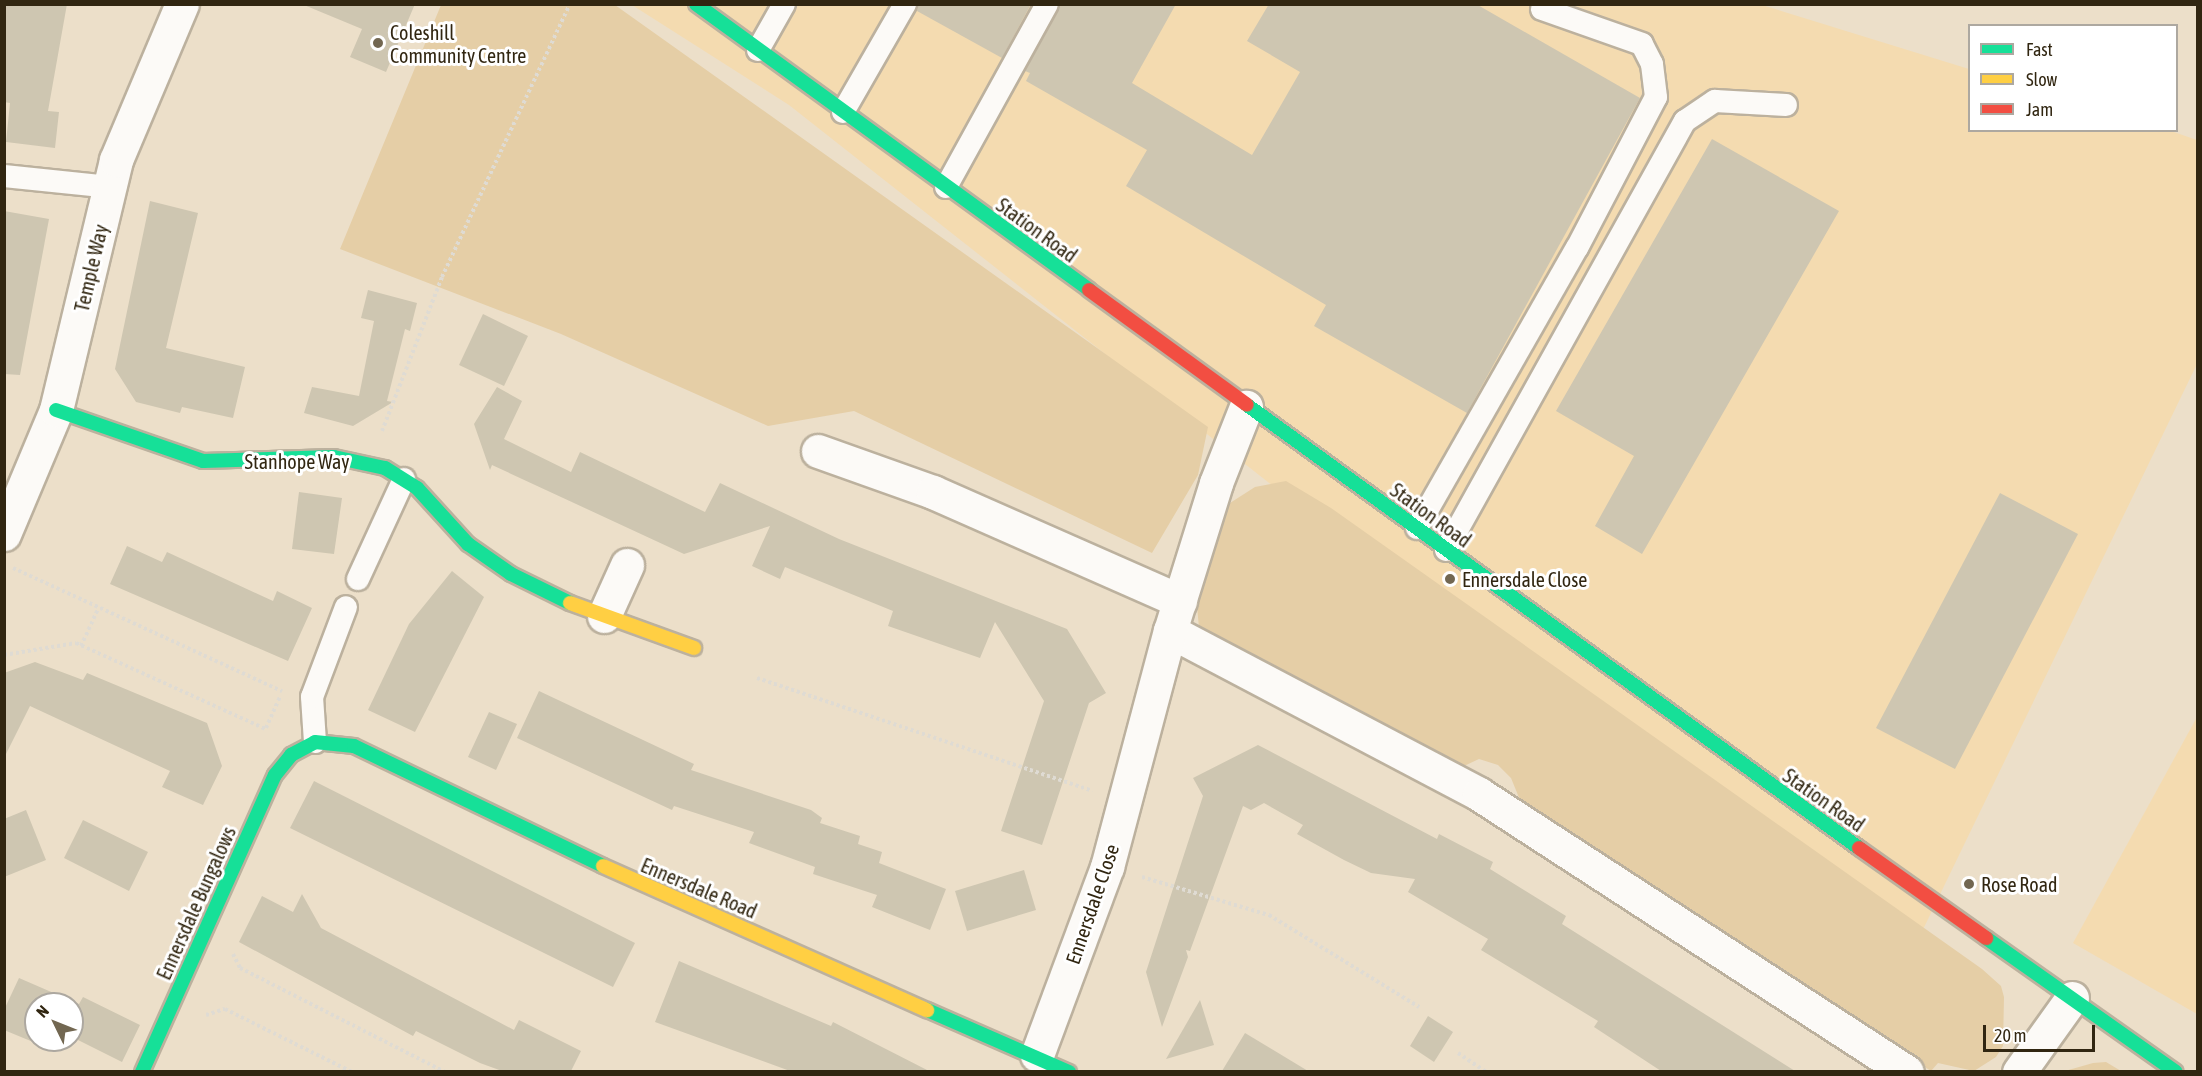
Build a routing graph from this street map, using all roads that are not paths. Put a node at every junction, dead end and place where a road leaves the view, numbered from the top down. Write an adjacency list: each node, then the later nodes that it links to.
1 (182, 4): 12 (street, Temple Way)
2 (696, 4): 7 (street, Station Road)
3 (784, 4): 7 (lane)
4 (905, 4): 9 (lane)
5 (1047, 4): 11 (lane)
6 (1542, 9): 17 (lane)
7 (759, 50): 9 (street, Station Road)
8 (1786, 105): 19 (lane)
9 (843, 112): 11 (street, Station Road)
10 (4, 176): 12 (lane)
11 (945, 187): 13 (street, Station Road)
12 (110, 188): 14 (street, Temple Way)
13 (1246, 407): 17 (street, Station Road); 24 (street, Ennersdale Close)
14 (56, 410): 16 (street, Stanhope Way); 18 (street, Temple Way)
15 (818, 451): 24 (street)
16 (404, 479): 21 (lane); 23 (street, Stanhope Way)
17 (1417, 528): 19 (street, Station Road)
18 (4, 534)
19 (1446, 550): 27 (street, Station Road)
20 (627, 565): 23 (street)
21 (358, 579)
22 (346, 607): 26 (lane)
23 (604, 616): 25 (street, Stanhope Way)
24 (1175, 616): 28 (street, Ennersdale Close); 31 (street)
25 (694, 648)
26 (315, 742): 28 (street, Ennersdale Road); 29 (street, Ennersdale Bungalows)
27 (2072, 998): 32 (street); 33 (street, Station Road)
28 (1037, 1055): 30 (street, Ennersdale Road)
29 (142, 1071)
30 (1069, 1071)
31 (1907, 1071)
32 (2019, 1071)
33 (2176, 1071)

